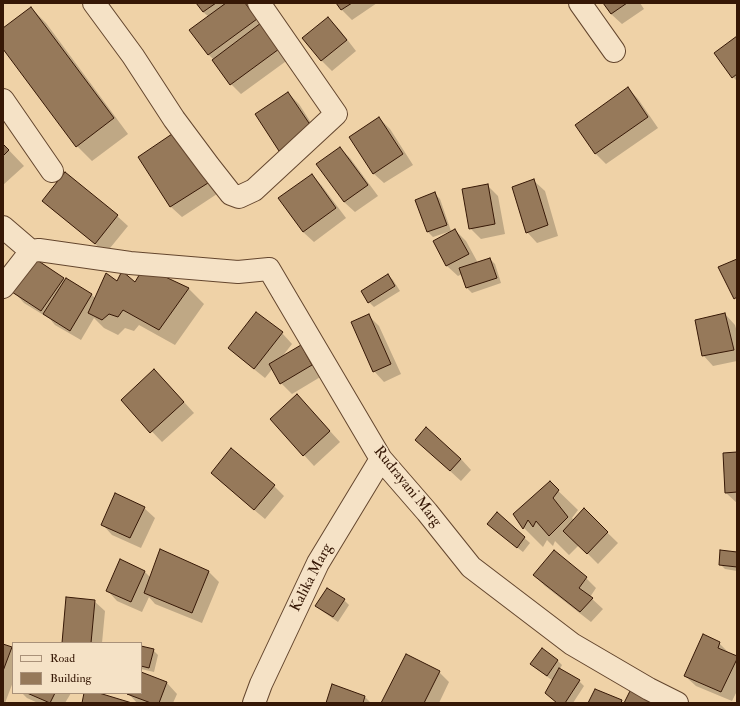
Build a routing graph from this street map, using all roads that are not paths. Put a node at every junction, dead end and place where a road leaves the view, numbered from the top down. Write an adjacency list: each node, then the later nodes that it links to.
1 (94, 3): 2 (street)
2 (259, 3)
3 (580, 3): 4 (street)
4 (614, 51)
5 (3, 100): 6 (street)
6 (52, 171)
7 (3, 227): 8 (street)
8 (31, 251): 9 (street); 10 (street, Rudrayani Marg)
9 (3, 287)
10 (381, 459): 11 (street, Kalika Marg); 12 (street, Rudrayani Marg)
11 (254, 703)
12 (677, 703)

